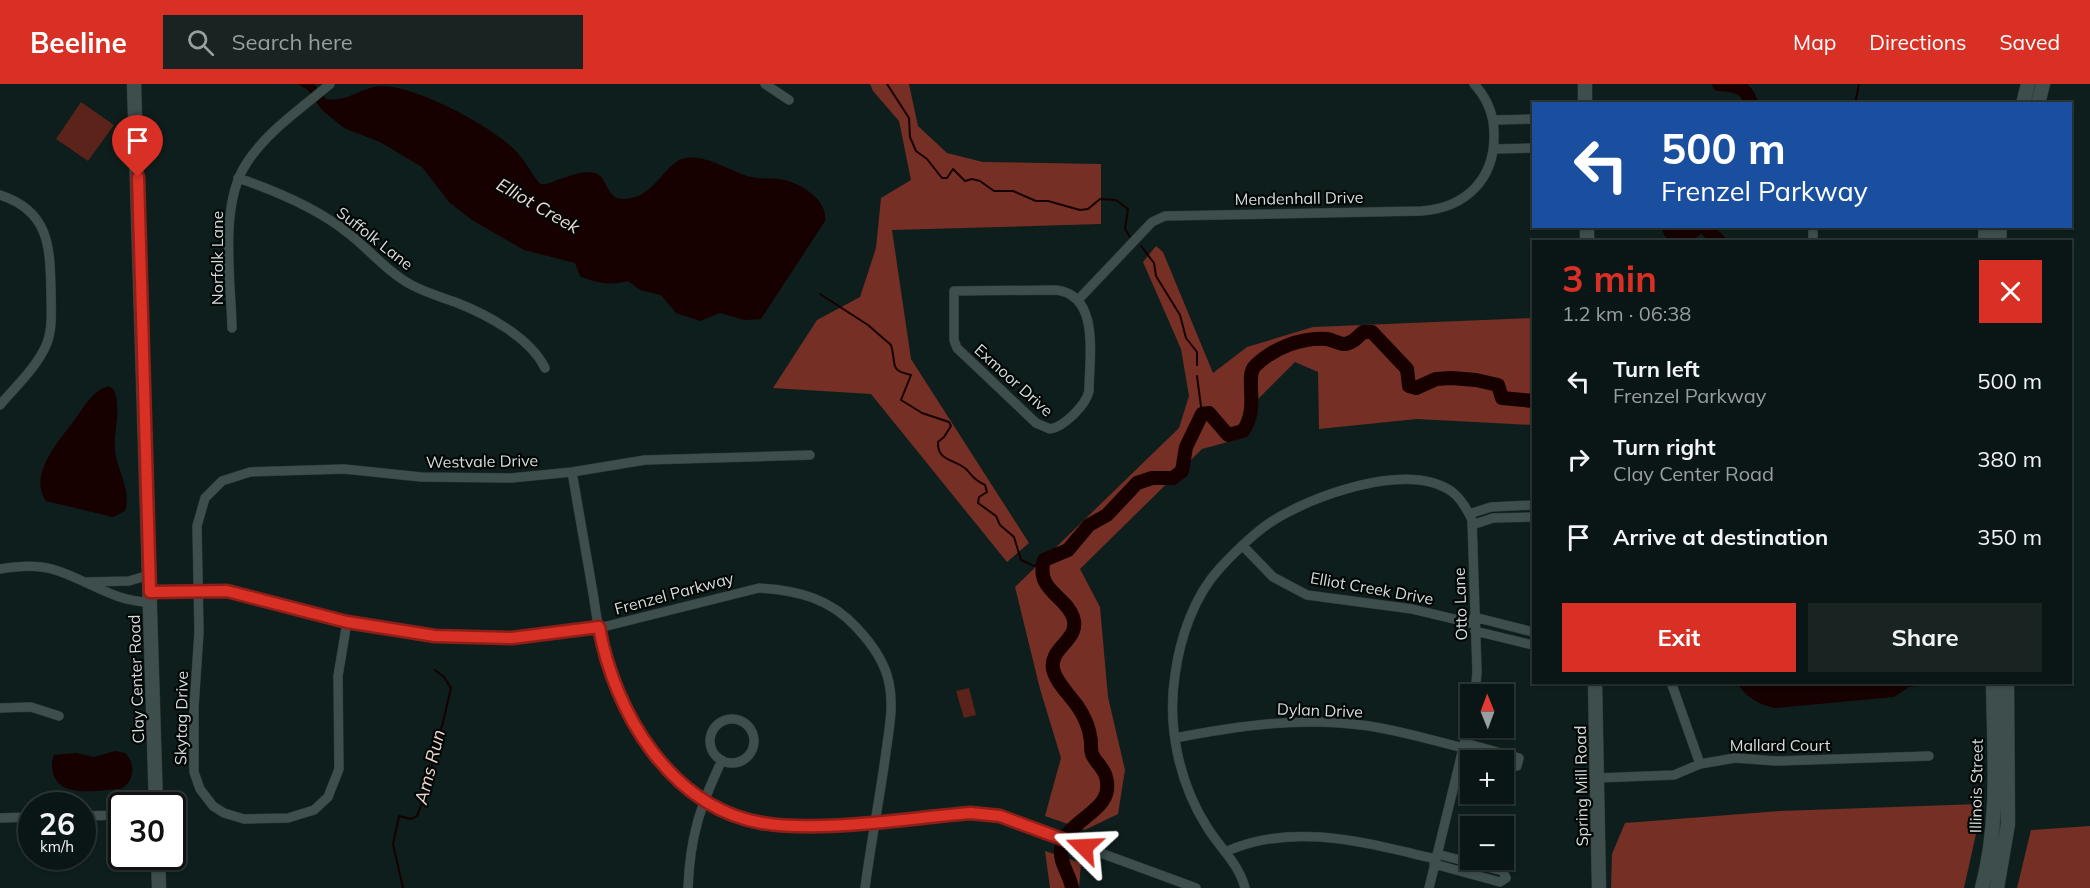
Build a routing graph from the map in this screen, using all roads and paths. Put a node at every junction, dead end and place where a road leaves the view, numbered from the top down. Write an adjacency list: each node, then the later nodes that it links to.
1 (134, 84): 31 (street, Clay Center Road)
2 (765, 84): 8 (street)
3 (1474, 84): 12 (street)
4 (1585, 84): 9 (street)
5 (2028, 84): 10 (street)
6 (2043, 84): 11 (street)
7 (327, 87): 16 (street, Norfolk Lane)
8 (789, 100)
9 (1585, 102)
10 (2024, 102)
11 (2038, 102)
12 (1494, 120): 13 (street); 15 (street, Mendenhall Drive)
13 (1532, 120)
14 (1532, 148): 15 (street)
15 (1494, 149): 18 (street, Mendenhall Drive)
16 (238, 178): 19 (street, Norfolk Lane); 20 (street, Suffolk Lane)
17 (0, 195): 21 (street)
18 (1078, 300): 18 (street, Exmoor Drive)
19 (232, 328)
20 (545, 368)
21 (0, 405)
22 (810, 455): 23 (street, Westvale Drive)
23 (572, 472): 28 (street, Westvale Drive); 37 (street)
24 (1532, 505): 25 (street)
25 (1469, 514): 27 (street, Otto Lane); 29 (street)
26 (1532, 517): 27 (street)
27 (1472, 525): 36 (street, Otto Lane)
28 (198, 538): 33 (street, Skytag Drive)
29 (1243, 546): 36 (street, Elliot Creek Drive); 47 (street)
30 (0, 569): 32 (street, Frenzel Parkway)
31 (149, 575): 32 (street); 34 (street, Clay Center Road)
32 (83, 582): 34 (street, Frenzel Parkway)
33 (198, 590): 34 (street, Frenzel Parkway); 35 (street, Frenzel Parkway); 35 (street, Skytag Drive)
34 (150, 597): 58 (street, Clay Center Road)
35 (347, 622): 37 (street, Frenzel Parkway)
36 (1475, 624): 38 (street, Elliot Creek Drive); 39 (street, Elliot Creek Drive); 40 (street, Otto Lane)
37 (599, 627): 59 (street); 62 (street, Frenzel Parkway)
38 (1532, 632)
39 (1532, 645)
40 (1475, 684)
41 (1595, 684): 57 (street, Spring Mill Road)
42 (1672, 684): 55 (street)
43 (1993, 684): 73 (street, Illinois Street)
44 (2007, 684): 74 (street, Illinois Street)
45 (0, 708): 46 (street)
46 (59, 716)
47 (1175, 738): 49 (street, Dylan Drive); 63 (street)
48 (1466, 738): 49 (street)
49 (1464, 748): 50 (street, Dylan Drive); 51 (street, Dylan Drive); 64 (street)
50 (1469, 750)
51 (1475, 750)
52 (1929, 756): 55 (street, Mallard Court)
53 (1514, 757): 56 (street, Dylan Drive)
54 (722, 760): 54 (street); 59 (street)
55 (1700, 765): 57 (street, Mallard Court)
56 (1514, 766)
57 (1597, 777): 72 (street, Spring Mill Road)
58 (156, 792)
59 (704, 800): 62 (street); 67 (street)
60 (18, 817): 61 (street)
61 (0, 818)
62 (875, 821): 68 (street, Frenzel Parkway); 69 (street)
63 (1225, 852): 64 (street); 70 (street)
64 (1435, 859): 64 (street); 71 (street)
65 (158, 870): 66 (street)
66 (159, 888)
67 (688, 888)
68 (865, 888)
69 (1196, 888)
70 (1245, 888)
71 (1430, 888)
72 (1599, 888)
73 (1982, 888)
74 (1997, 888)

